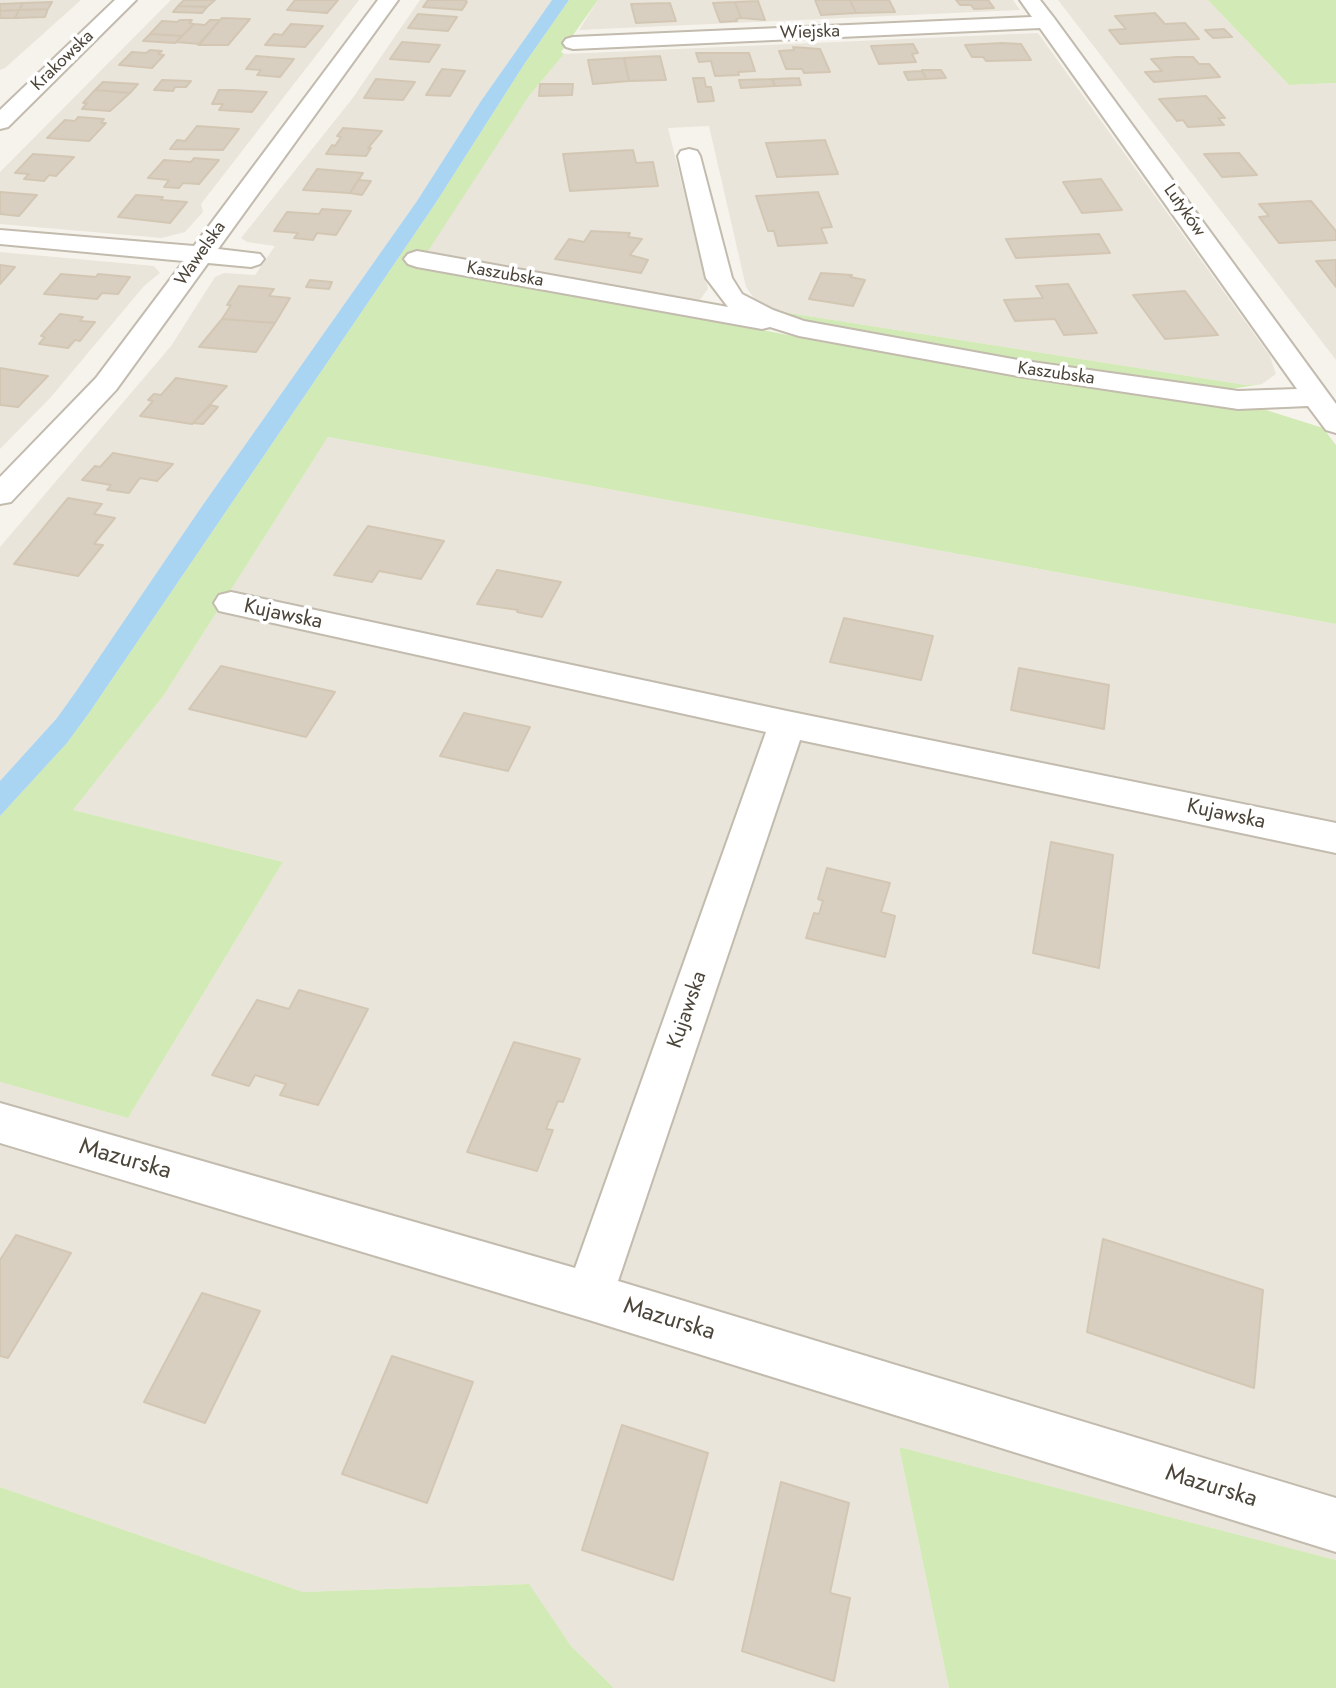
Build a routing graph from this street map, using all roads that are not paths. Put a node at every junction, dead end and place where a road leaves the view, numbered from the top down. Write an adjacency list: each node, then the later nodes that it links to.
1 (126, 0): 7 (street, Krakowska)
2 (388, 0): 11 (street, Wawelska)
3 (1030, 0): 4 (street, Lutyków)
4 (1047, 22): 5 (street, Wiejska); 15 (street, Lutyków)
5 (573, 43)
6 (13, 84): 7 (street)
7 (38, 85): 8 (street, Krakowska)
8 (0, 122)
9 (689, 156): 14 (street, Kaszubska)
10 (0, 237): 11 (street)
11 (200, 254): 13 (street); 17 (street, Wawelska)
12 (417, 259): 14 (street, Kaszubska)
13 (251, 260)
14 (799, 328): 15 (street, Kaszubska)
15 (1316, 397): 16 (street, Lutyków)
16 (1336, 423)
17 (0, 495)
18 (231, 603): 19 (street, Kujawska)
19 (787, 724): 20 (street, Kujawska); 22 (street, Kujawska)
20 (1336, 838)
21 (0, 1123): 22 (street, Mazurska)
22 (589, 1296): 23 (street, Mazurska)
23 (1336, 1525)

